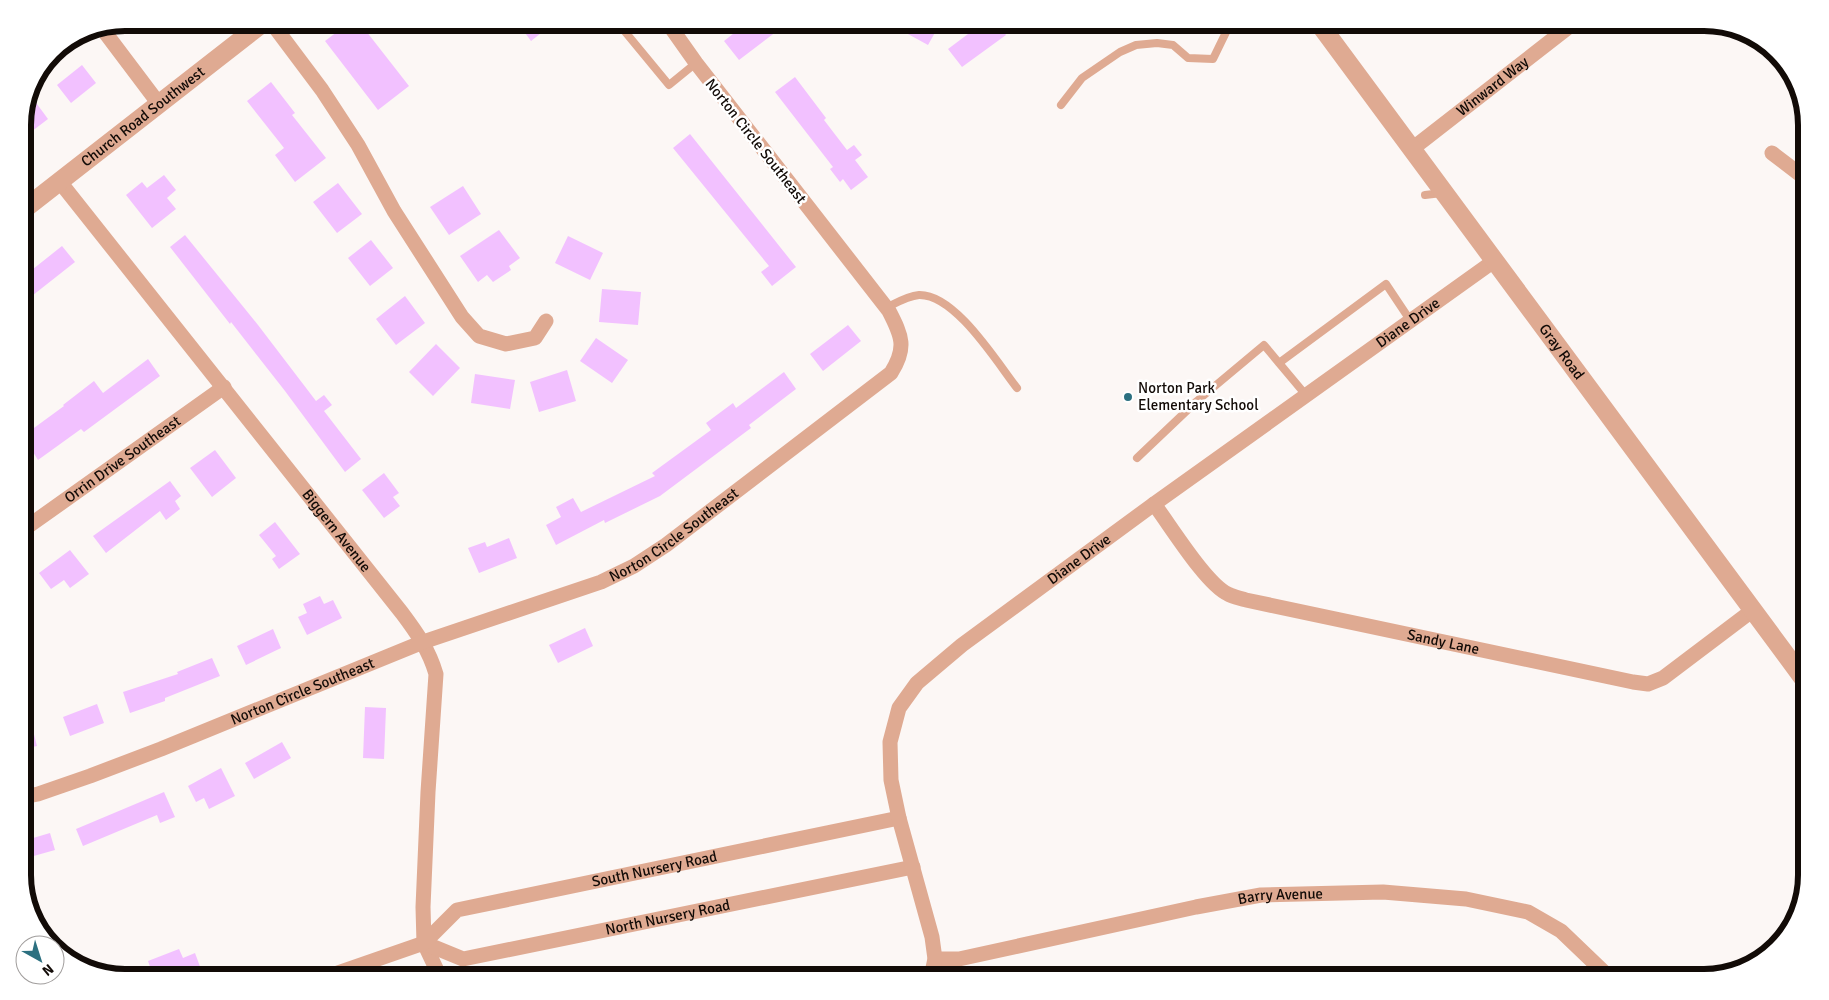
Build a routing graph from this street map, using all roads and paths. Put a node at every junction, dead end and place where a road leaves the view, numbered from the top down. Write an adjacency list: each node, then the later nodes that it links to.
1 (252, 31): 10 (street, Church Road Southwest)
2 (278, 31): 21 (street)
3 (624, 31): 9 (lane)
4 (675, 31): 9 (street, Norton Circle Southeast)
5 (1226, 31): 11 (lane)
6 (1325, 31): 12 (street, Gray Road)
7 (1563, 31): 12 (street, Winward Way)
8 (106, 33): 10 (street)
9 (696, 63): 20 (street, Norton Circle Southeast)
10 (159, 104): 15 (street, Church Road Southwest)
11 (1061, 105)
12 (1412, 149): 16 (street, Gray Road)
13 (1772, 153): 14 (street)
14 (1798, 173)
15 (60, 182): 18 (street, Church Road Southwest); 24 (street, Biggern Avenue)
16 (1444, 193): 17 (lane); 19 (street, Gray Road)
17 (1425, 195)
18 (31, 204)
19 (1494, 261): 22 (street, Diane Drive); 30 (street, Gray Road)
20 (886, 308): 25 (lane); 31 (street, Norton Circle Southeast)
21 (546, 320)
22 (1410, 320): 23 (lane); 26 (street, Diane Drive)
23 (1279, 363): 26 (lane); 27 (lane)
24 (224, 387): 29 (street, Orrin Drive Southeast); 31 (street, Biggern Avenue)
25 (1017, 388)
26 (1305, 394): 28 (street, Diane Drive)
27 (1137, 458)
28 (1154, 504): 30 (street, Sandy Lane); 34 (street, Diane Drive)
29 (31, 524)
30 (1753, 610): 32 (street, Gray Road)
31 (423, 642): 33 (street, Norton Circle Southeast); 36 (street, Biggern Avenue)
32 (1798, 671)
33 (31, 795)
34 (899, 818): 35 (street, Diane Drive); 36 (street, South Nursery Road)
35 (914, 867): 36 (street, North Nursery Road); 37 (street, Diane Drive)
36 (424, 943): 38 (street); 39 (street)
37 (935, 959): 40 (street, Diane Drive); 41 (street, Barry Avenue)
38 (351, 969)
39 (436, 969)
40 (933, 969)
41 (1599, 969)

